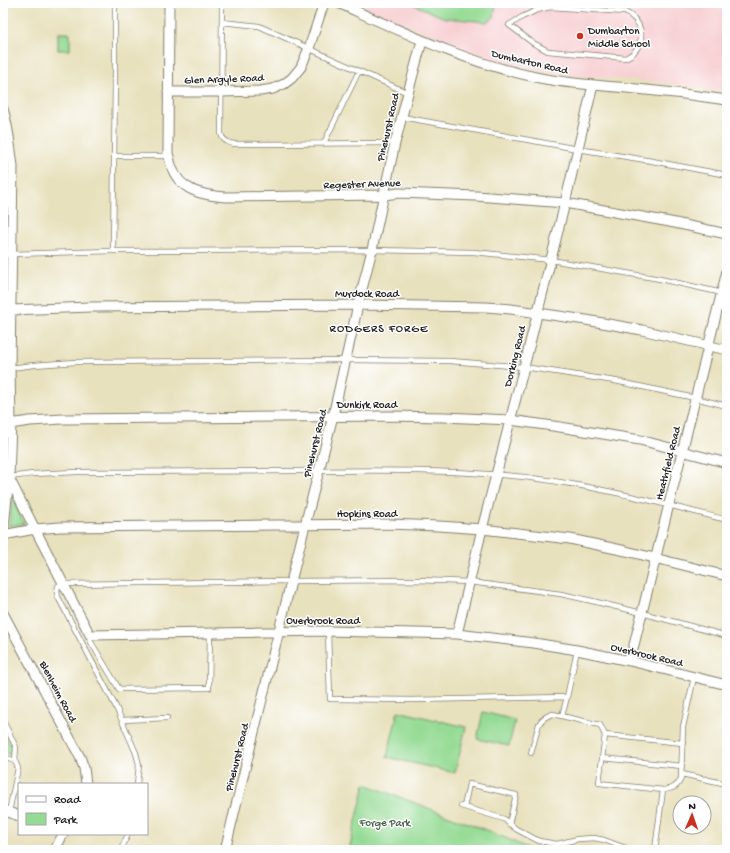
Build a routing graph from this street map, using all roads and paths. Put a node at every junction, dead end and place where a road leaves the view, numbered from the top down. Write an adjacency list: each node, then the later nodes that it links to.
1 (115, 3): 21 (lane)
2 (169, 3): 12 (street, Regester Avenue)
3 (222, 3): 6 (lane)
4 (324, 3): 9 (street, Glen Argyle Road)
5 (341, 4): 8 (street, Dumbarton Road)
6 (222, 22): 9 (lane); 13 (lane)
7 (509, 25): 7 (lane)
8 (422, 41): 11 (street, Dumbarton Road); 14 (street, Pinehurst Road)
9 (309, 48): 10 (lane); 13 (street, Glen Argyle Road)
10 (359, 71): 14 (lane); 18 (lane)
11 (593, 85): 15 (street, Dumbarton Road); 20 (street, Dorking Road)
12 (168, 92): 13 (street, Glen Argyle Road); 22 (street, Regester Avenue)
13 (221, 92): 18 (lane)
14 (408, 93): 17 (street, Pinehurst Road)
15 (727, 100)
16 (3, 109): 29 (street)
17 (402, 117): 19 (street, Pinehurst Road); 20 (lane)
18 (324, 143): 19 (lane)
19 (395, 143): 24 (street, Pinehurst Road)
20 (578, 149): 23 (lane); 25 (street, Dorking Road)
21 (114, 156): 22 (lane); 28 (lane)
22 (169, 156): 24 (street, Regester Avenue)
23 (727, 176)
24 (384, 195): 25 (street, Regester Avenue); 27 (street, Pinehurst Road)
25 (565, 203): 26 (street, Regester Avenue); 30 (street, Dorking Road)
26 (727, 234)
27 (372, 250): 28 (lane); 30 (lane); 33 (street, Pinehurst Road)
28 (113, 252): 29 (lane)
29 (7, 254): 34 (street)
30 (551, 260): 32 (lane); 35 (street, Dorking Road)
31 (727, 271): 32 (street, Heathfield Road)
32 (724, 293): 36 (street, Heathfield Road)
33 (358, 305): 34 (street, Murdock Road); 35 (street, Murdock Road); 38 (street, Pinehurst Road)
34 (7, 311): 40 (street)
35 (537, 313): 36 (street, Murdock Road); 39 (street, Dorking Road)
36 (708, 346): 37 (street, Murdock Road); 41 (street, Heathfield Road)
37 (727, 350)
38 (346, 360): 39 (lane); 40 (lane); 43 (street, Pinehurst Road)
39 (524, 367): 41 (lane); 44 (street, Dorking Road)
40 (6, 368): 45 (street)
41 (695, 398): 42 (lane); 46 (street, Heathfield Road)
42 (727, 406)
43 (333, 416): 44 (street, Dunkirk Road); 45 (street, Dunkirk Road); 48 (street, Pinehurst Road)
44 (510, 420): 46 (street, Dunkirk Road); 49 (street, Dorking Road)
45 (7, 424): 50 (street)
46 (682, 451): 47 (street, Dunkirk Road); 51 (street, Heathfield Road)
47 (727, 463)
48 (319, 471): 49 (lane); 50 (lane); 53 (street, Pinehurst Road)
49 (496, 475): 51 (lane); 55 (street, Dorking Road)
50 (6, 478): 54 (street); 56 (street)
51 (668, 505): 52 (lane); 57 (street, Heathfield Road)
52 (727, 520)
53 (305, 525): 54 (street, Hopkins Road); 55 (street, Hopkins Road); 59 (street, Pinehurst Road)
54 (35, 529): 56 (street, Hopkins Road); 61 (street)
55 (482, 529): 57 (street, Hopkins Road); 60 (street, Dorking Road)
56 (3, 535)
57 (655, 558): 58 (street, Hopkins Road); 63 (street, Heathfield Road)
58 (727, 576)
59 (292, 581): 60 (lane); 61 (lane); 65 (street, Pinehurst Road)
60 (470, 582): 63 (lane); 67 (street, Dorking Road)
61 (64, 584): 68 (street); 77 (lane)
62 (3, 613): 87 (street, Blenheim Road)
63 (642, 613): 69 (lane); 71 (street, Heathfield Road)
64 (328, 631): 65 (street, Overbrook Road); 67 (street, Overbrook Road); 74 (lane)
65 (279, 632): 66 (street, Overbrook Road); 98 (street, Pinehurst Road)
66 (210, 633): 68 (street, Overbrook Road); 68 (lane)
67 (457, 634): 70 (street, Overbrook Road)
68 (90, 635)
69 (727, 636)
70 (577, 650): 71 (street, Overbrook Road); 74 (lane)
71 (630, 661): 72 (street, Overbrook Road)
72 (694, 677): 73 (street, Overbrook Road); 80 (lane)
73 (727, 685)
74 (567, 697): 75 (lane)
75 (562, 716): 79 (lane); 81 (lane)
76 (167, 718): 77 (lane)
77 (122, 720): 88 (lane)
78 (3, 721): 84 (lane)
79 (605, 735): 80 (lane); 83 (lane)
80 (683, 743): 85 (lane)
81 (531, 752)
82 (3, 757): 84 (lane)
83 (602, 758): 85 (lane); 90 (lane)
84 (15, 761): 91 (lane)
85 (682, 766): 86 (lane)
86 (682, 774): 89 (lane); 90 (lane)
87 (86, 783)
88 (137, 783)
89 (727, 784)
90 (663, 790): 100 (lane)
91 (6, 811): 92 (street)
92 (18, 816)
93 (509, 824): 93 (lane); 99 (lane)
94 (61, 835): 96 (street)
95 (128, 835): 97 (lane)
96 (55, 850)
97 (121, 850)
98 (225, 850)
99 (631, 850)
100 (655, 850)

